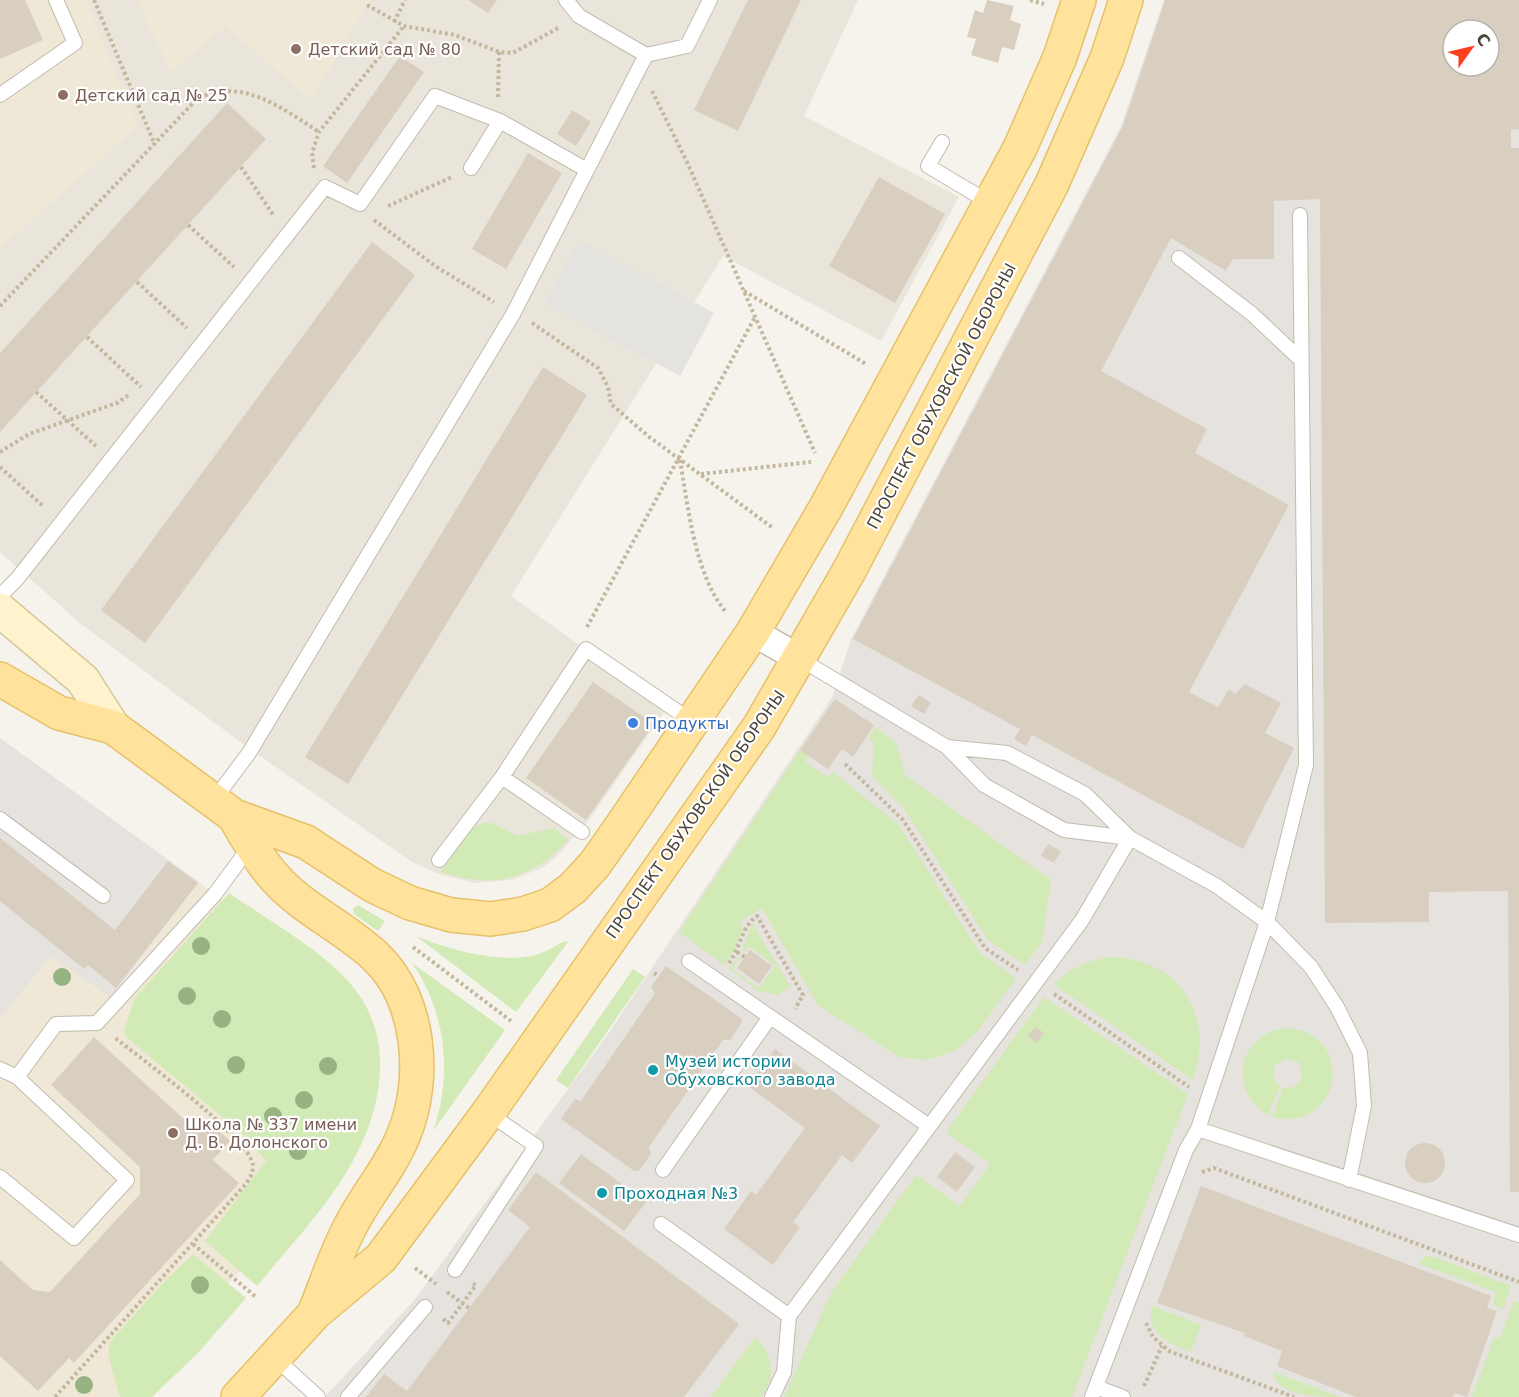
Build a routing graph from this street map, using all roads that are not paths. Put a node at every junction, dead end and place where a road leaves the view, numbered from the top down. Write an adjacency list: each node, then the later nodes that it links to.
1 (56, 0): 7 (lane)
2 (566, 0): 6 (lane)
3 (710, 0): 6 (lane)
4 (1126, 0): 19 (main road, ПРОСПЕКТ ОБУХОВСКОЙ ОБОРОНЫ)
5 (1065, 3): 12 (main road)
6 (646, 55): 11 (lane)
7 (0, 95)
8 (500, 121): 10 (lane); 11 (lane); 16 (lane)
9 (942, 142): 12 (lane)
10 (471, 168)
11 (587, 170): 25 (lane)
12 (990, 202): 18 (main road)
13 (1299, 215): 15 (lane)
14 (1179, 258): 15 (lane)
15 (1302, 361): 32 (lane)
16 (0, 596)
17 (0, 610): 22 (main road)
18 (753, 632): 19 (street); 21 (main road)
19 (800, 659): 23 (lane); 37 (main road, ПРОСПЕКТ ОБУХОВСКОЙ ОБОРОНЫ)
20 (0, 679): 22 (main road)
21 (693, 722): 24 (lane); 25 (main road)
22 (113, 727): 25 (main road)
23 (947, 747): 28 (lane); 28 (lane)
24 (502, 777): 27 (lane); 30 (lane)
25 (224, 808): 29 (main road)
26 (0, 819): 31 (lane)
27 (582, 832)
28 (1130, 838): 32 (lane); 38 (lane)
29 (251, 845): 36 (lane); 47 (main road)
30 (440, 860)
31 (103, 896)
32 (1267, 922): 39 (lane); 42 (lane)
33 (689, 961): 34 (lane)
34 (770, 1017): 38 (lane); 40 (lane)
35 (0, 1069): 36 (lane)
36 (17, 1077): 41 (lane)
37 (488, 1113): 45 (lane); 47 (main road, ПРОСПЕКТ ОБУХОВСКОЙ ОБОРОНЫ)
38 (929, 1126): 48 (lane)
39 (1198, 1129): 42 (lane); 50 (lane)
40 (663, 1170)
41 (0, 1177)
42 (1349, 1180): 44 (lane)
43 (661, 1224): 48 (lane)
44 (1519, 1235)
45 (455, 1270)
46 (425, 1307): 53 (lane)
47 (315, 1313): 49 (main road, ПРОСПЕКТ ОБУХОВСКОЙ ОБОРОНЫ)
48 (789, 1316): 54 (lane)
49 (275, 1358): 51 (main road, ПРОСПЕКТ ОБУХОВСКОЙ ОБОРОНЫ); 52 (lane)
50 (1094, 1392): 55 (lane)
51 (238, 1397)
52 (318, 1397)
53 (348, 1397)
54 (772, 1397)
55 (1123, 1397)

